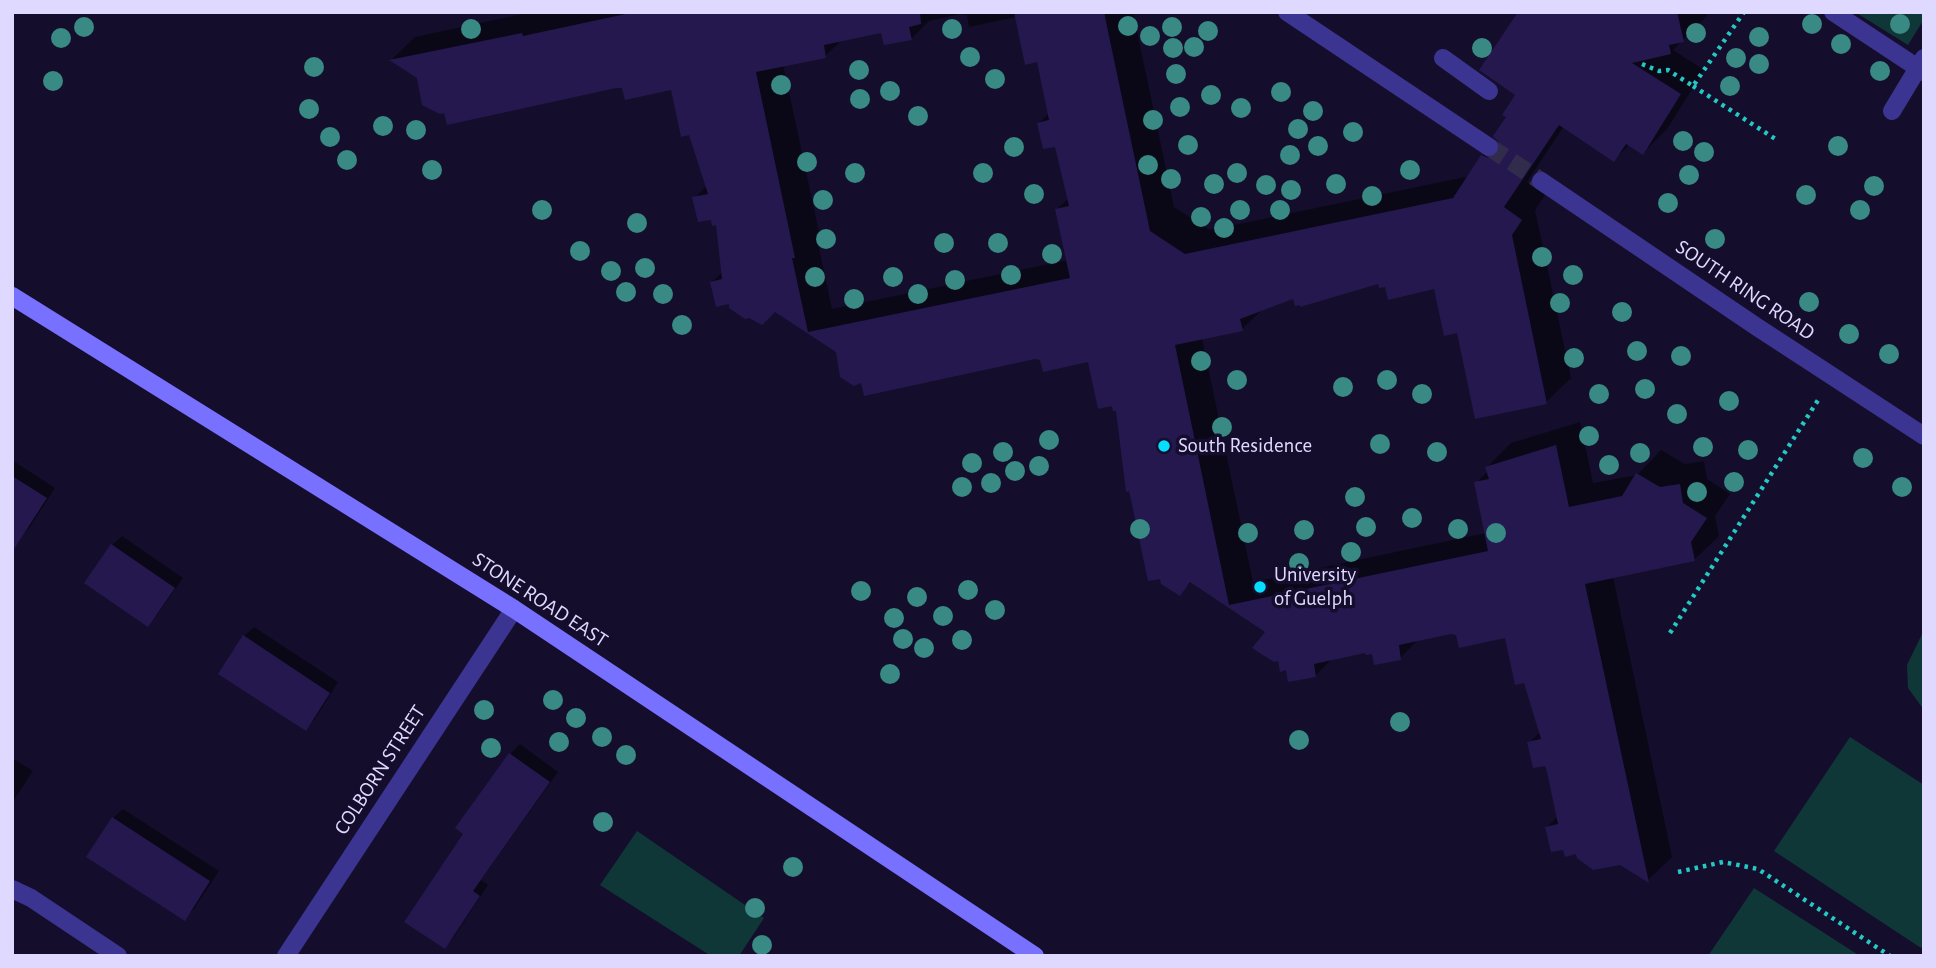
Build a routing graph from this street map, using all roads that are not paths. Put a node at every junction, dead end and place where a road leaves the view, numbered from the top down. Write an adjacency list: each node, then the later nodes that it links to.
1 (1287, 12): 7 (street)
2 (1833, 12): 4 (street)
3 (1443, 58): 5 (street)
4 (1922, 66): 6 (street)
5 (1489, 91)
6 (1892, 111)
7 (1489, 147)
8 (1541, 181): 10 (street, SOUTH RING ROAD)
9 (12, 296): 11 (main road, STONE ROAD EAST)
10 (1924, 436)
11 (514, 609): 14 (street, COLBORN STREET); 15 (main road, STONE ROAD EAST)
12 (12, 889): 13 (street)
13 (118, 956)
14 (286, 956)
15 (1035, 956)

